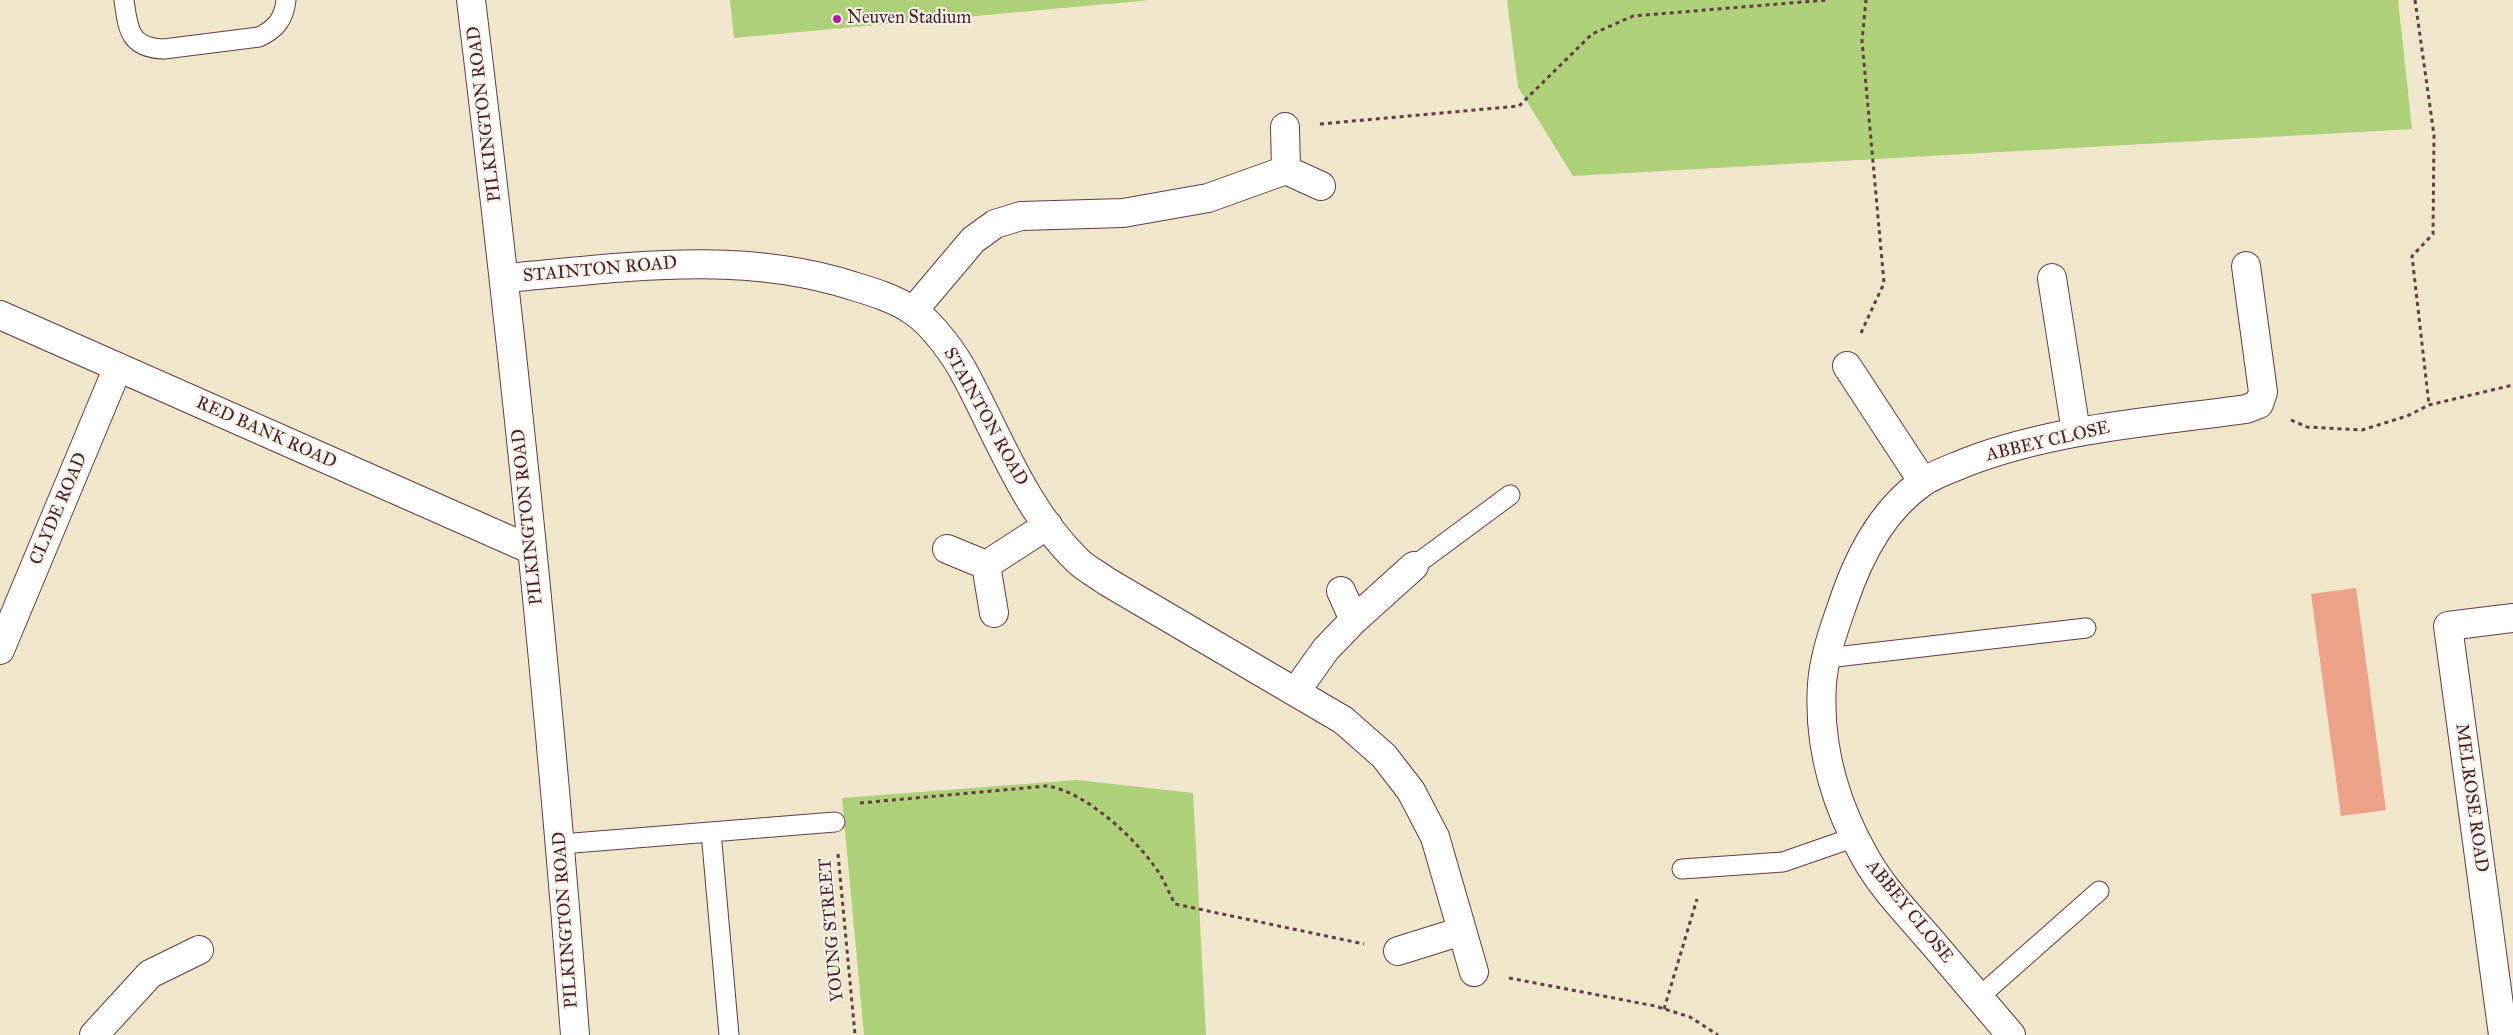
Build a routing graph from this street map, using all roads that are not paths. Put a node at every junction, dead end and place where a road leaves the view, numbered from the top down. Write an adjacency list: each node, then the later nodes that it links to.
1 (124, 0): 2 (lane)
2 (286, 0)
3 (471, 0): 8 (street, PILKINGTON ROAD)
4 (1285, 127): 5 (street)
5 (1286, 170): 6 (street); 10 (street)
6 (1321, 186)
7 (2246, 266): 14 (street, ABBEY CLOSE)
8 (505, 278): 10 (street, STAINTON ROAD); 19 (street, PILKINGTON ROAD)
9 (2052, 278): 14 (street)
10 (913, 311): 17 (street, STAINTON ROAD)
11 (0, 315): 13 (street, RED BANK ROAD)
12 (1846, 366): 15 (street)
13 (118, 367): 19 (street, RED BANK ROAD); 27 (street, CLYDE ROAD)
14 (2076, 432): 15 (street, ABBEY CLOSE)
15 (1923, 482): 28 (street, ABBEY CLOSE)
16 (1510, 495): 21 (lane)
17 (1048, 525): 20 (street); 29 (street, STAINTON ROAD)
18 (947, 549): 20 (street)
19 (532, 550): 33 (street, PILKINGTON ROAD)
20 (986, 565): 23 (street)
21 (1414, 566): 25 (street)
22 (1342, 590): 25 (street)
23 (994, 613)
24 (2513, 618): 45 (street, MELROSE ROAD)
25 (1354, 620): 29 (street)
26 (2086, 628): 28 (lane)
27 (0, 650)
28 (1827, 658): 32 (street, ABBEY CLOSE)
29 (1296, 691): 36 (street, STAINTON ROAD)
30 (835, 822): 31 (lane)
31 (711, 832): 33 (lane); 43 (lane)
32 (1855, 837): 34 (lane); 40 (street, ABBEY CLOSE)
33 (561, 844): 42 (street, PILKINGTON ROAD)
34 (1682, 869)
35 (2099, 891): 40 (lane)
36 (1462, 931): 38 (street); 39 (street, STAINTON ROAD)
37 (199, 950): 41 (street)
38 (1398, 951)
39 (1474, 972)
40 (1979, 997): 44 (street, ABBEY CLOSE)
41 (94, 1035)
42 (575, 1035)
43 (729, 1035)
44 (2012, 1035)
45 (2503, 1035)

